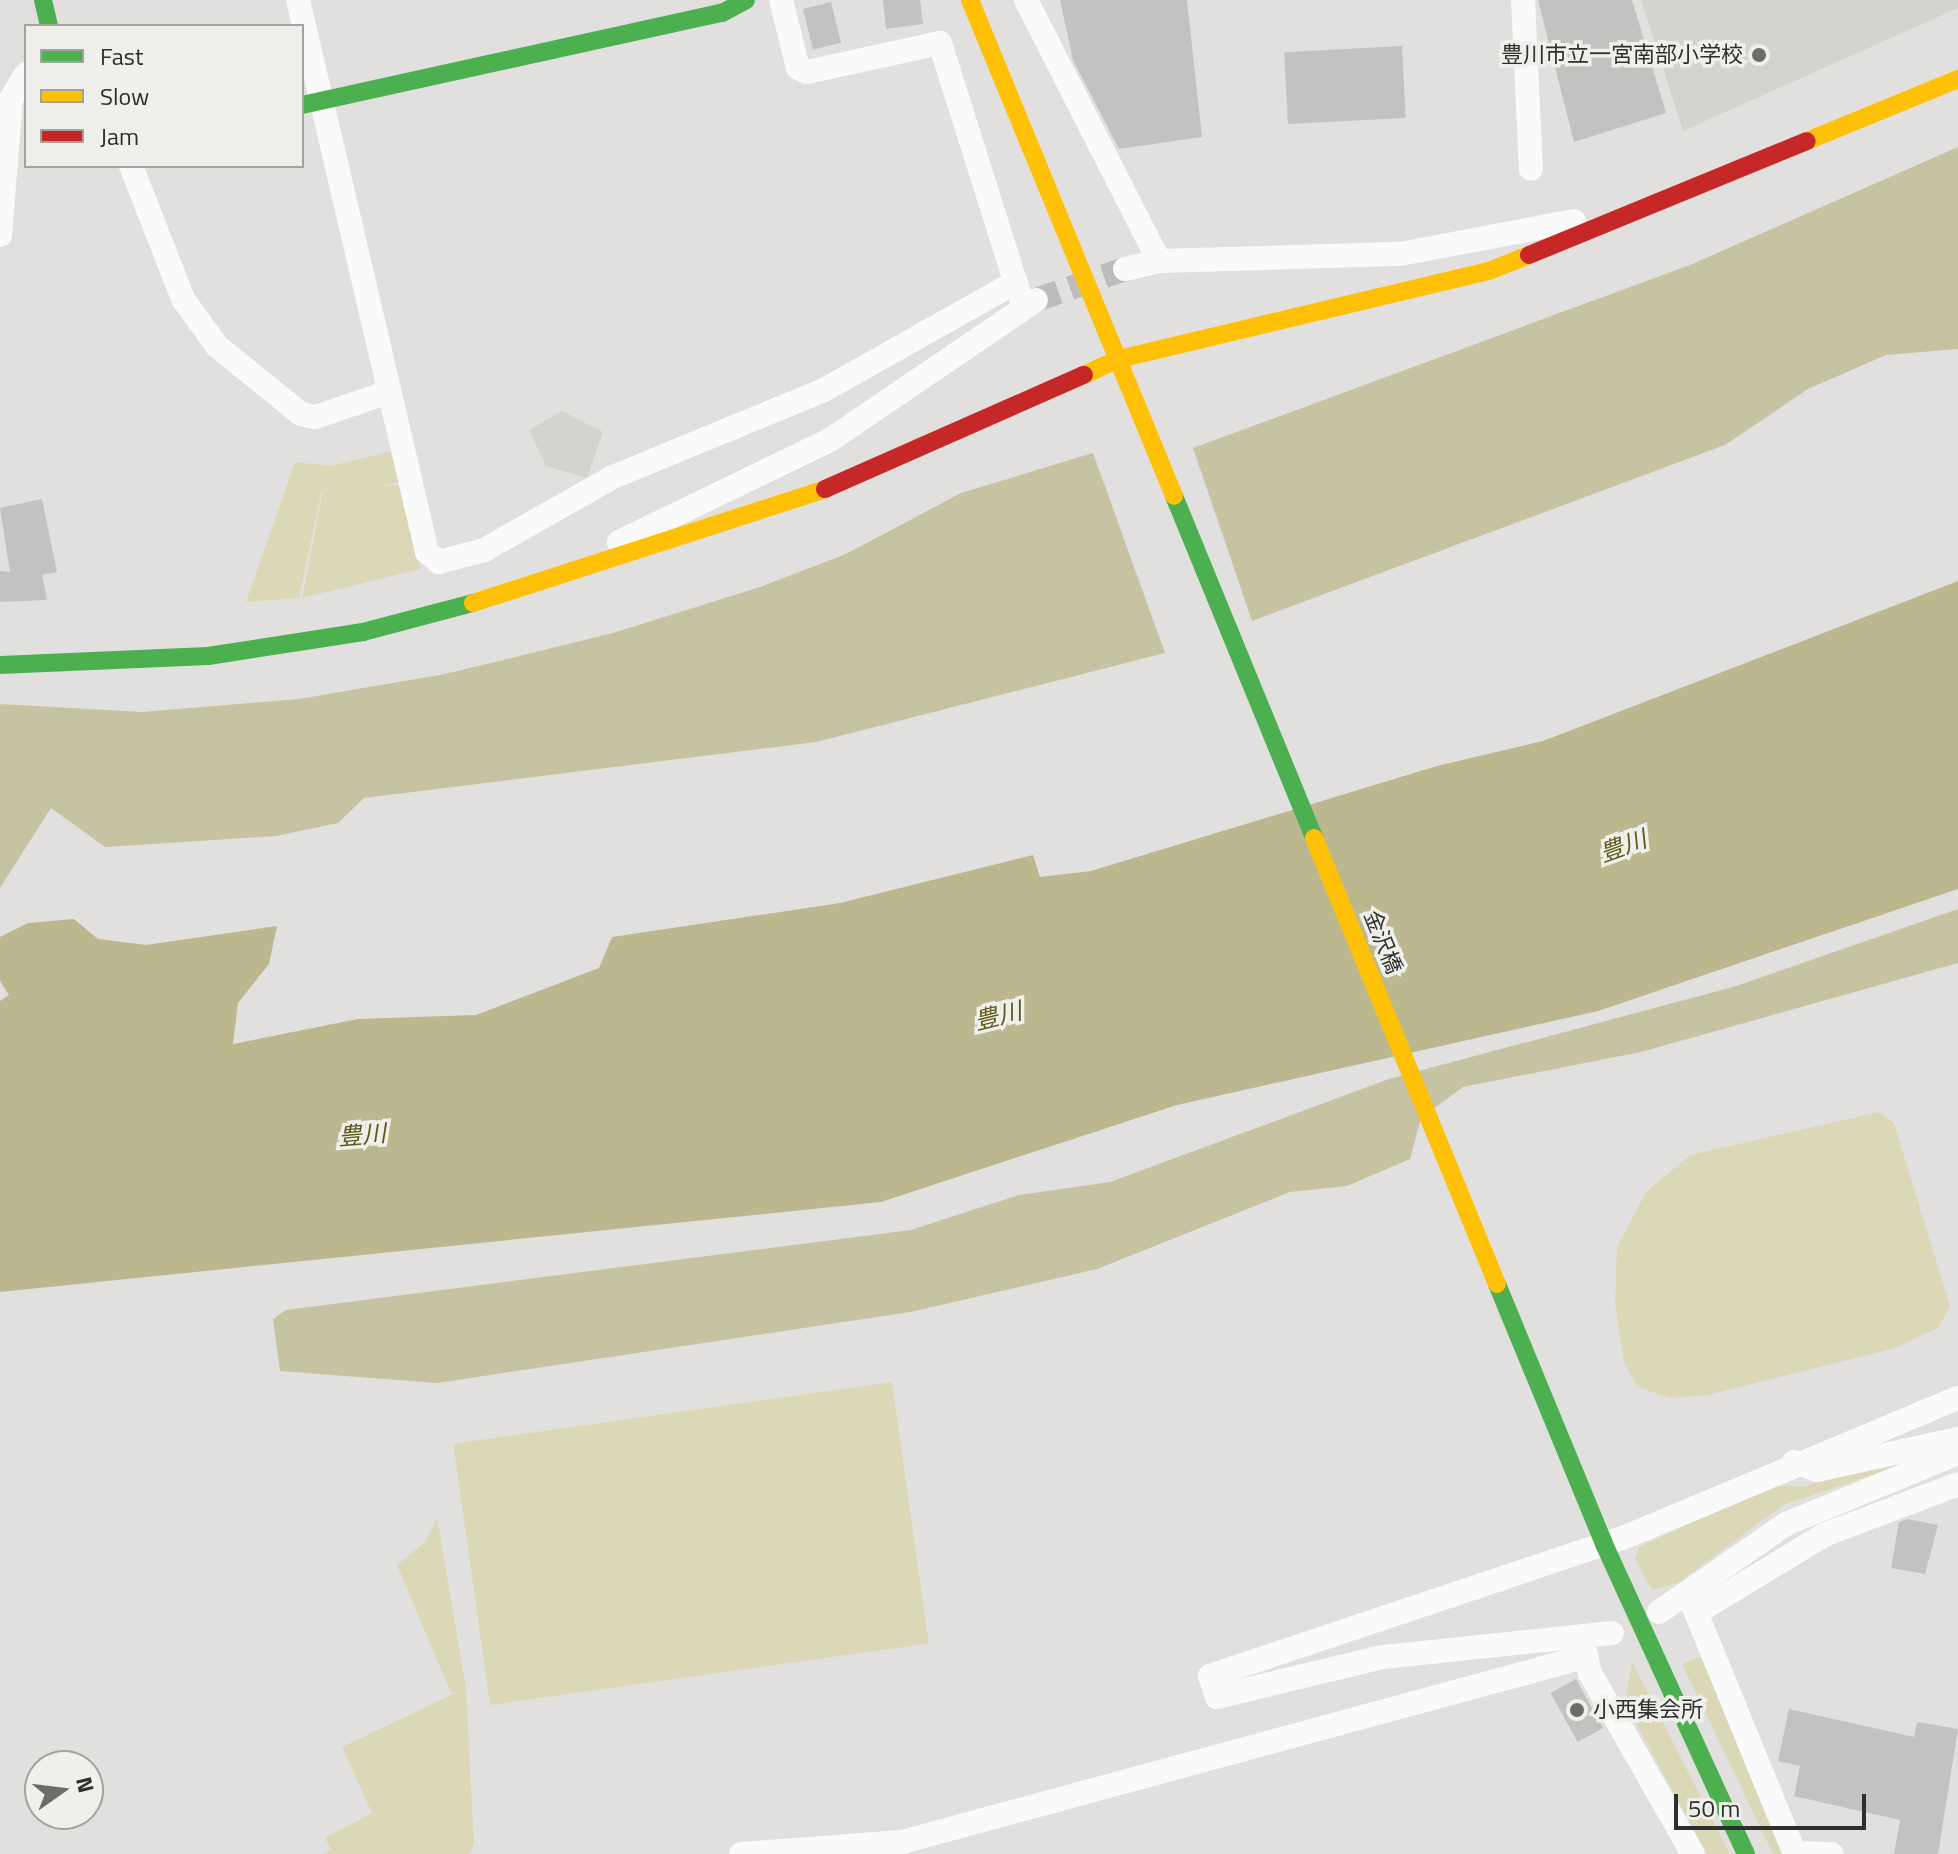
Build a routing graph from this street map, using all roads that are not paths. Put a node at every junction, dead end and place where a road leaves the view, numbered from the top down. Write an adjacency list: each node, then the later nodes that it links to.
1 (43, 0): 8 (street)
2 (298, 0): 9 (street)
3 (746, 0): 13 (street)
4 (781, 0): 21 (street)
5 (970, 0): 22 (street, 金沢橋)
6 (1026, 0): 19 (street)
7 (1523, 0): 16 (street)
8 (49, 24)
9 (301, 24)
10 (304, 44): 13 (street)
11 (24, 77): 14 (street)
12 (1958, 79): 17 (street)
13 (312, 102): 23 (street)
14 (9, 150): 18 (street)
15 (132, 168): 23 (street)
16 (1531, 169)
17 (1690, 193): 19 (street); 22 (street)
18 (0, 235)
19 (1159, 261): 20 (street)
20 (1125, 269)
21 (1025, 296): 23 (street); 24 (street)
22 (1119, 359): 24 (street); 31 (street, 金沢橋)
23 (389, 392)
24 (588, 565): 25 (street)
25 (0, 665)
26 (1958, 1398): 29 (street)
27 (1958, 1439): 29 (street)
28 (1958, 1453): 32 (street)
29 (1794, 1462): 31 (street)
30 (1958, 1484): 32 (street)
31 (1604, 1544): 35 (street); 38 (street, 金沢橋)
32 (1694, 1603): 33 (street); 39 (street)
33 (1659, 1612)
34 (1612, 1633): 35 (street)
35 (1584, 1648): 36 (street); 37 (street)
36 (741, 1854)
37 (1693, 1854)
38 (1746, 1854)
39 (1795, 1854): 40 (street)
40 (1832, 1854)

